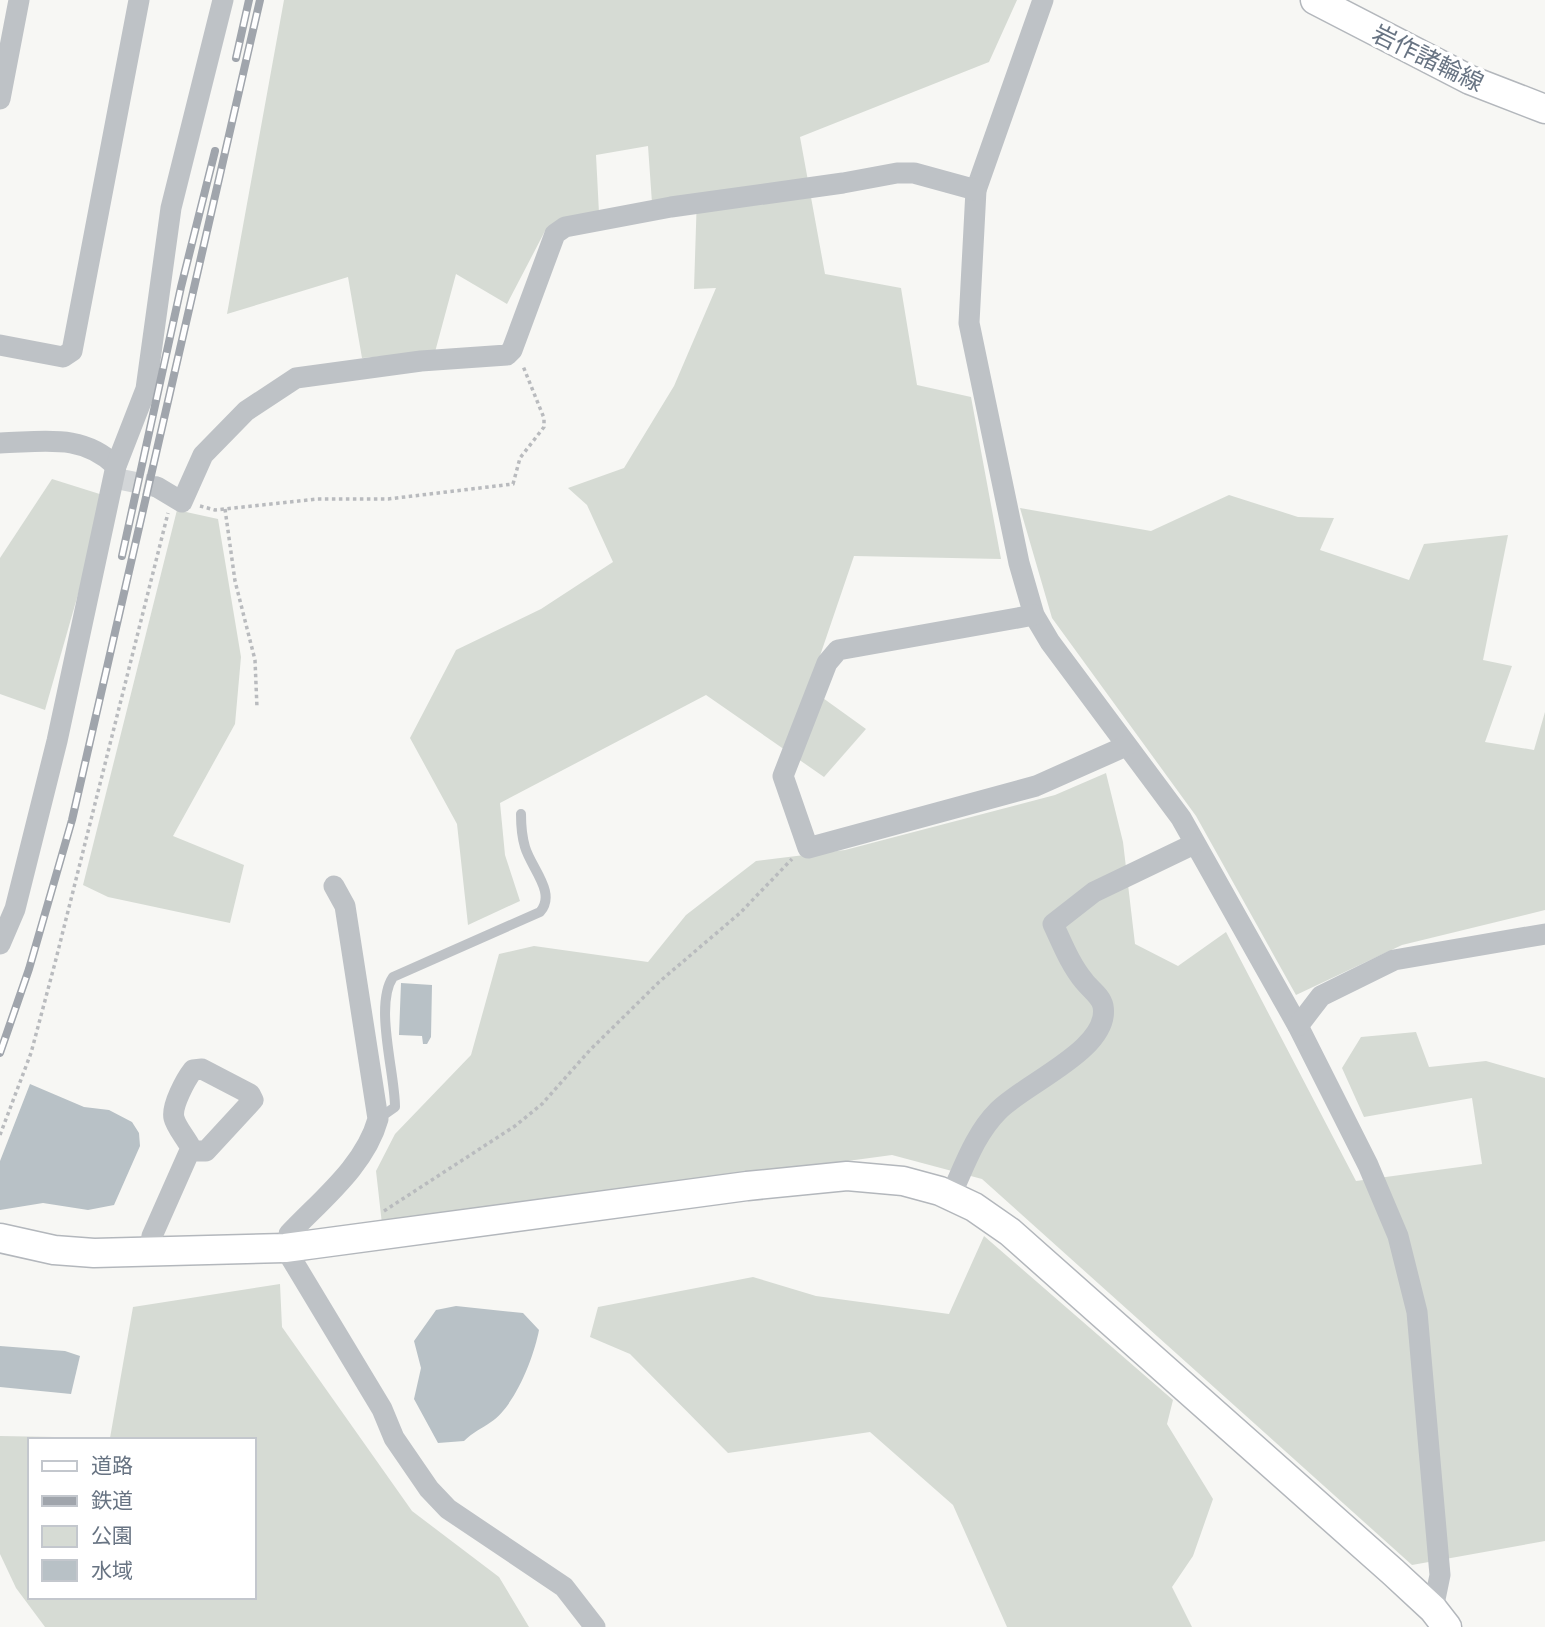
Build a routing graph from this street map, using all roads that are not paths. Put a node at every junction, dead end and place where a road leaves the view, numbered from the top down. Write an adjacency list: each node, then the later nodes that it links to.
1 (19, 0): 6 (street)
2 (139, 0): 9 (street)
3 (223, 0): 11 (street)
4 (1043, 0): 8 (street)
5 (1315, 0): 7 (street, 岩作諸輪線)
6 (0, 99)
7 (1545, 109)
8 (976, 190): 12 (street); 13 (street)
9 (0, 345)
10 (0, 443): 11 (street)
11 (116, 466): 19 (street)
12 (171, 495)
13 (1034, 615): 14 (street); 14 (street)
14 (1126, 746): 16 (street)
15 (521, 814): 21 (lane)
16 (1194, 844): 20 (street); 23 (street)
17 (334, 886): 21 (street)
18 (1545, 934): 20 (street)
19 (0, 944)
20 (1298, 1026): 27 (street)
21 (378, 1119): 25 (street)
22 (191, 1148): 26 (street)
23 (951, 1195): 25 (street); 27 (street)
24 (0, 1238): 26 (street)
25 (288, 1248): 26 (street); 28 (street)
26 (149, 1253)
27 (1440, 1618)
28 (595, 1627)

